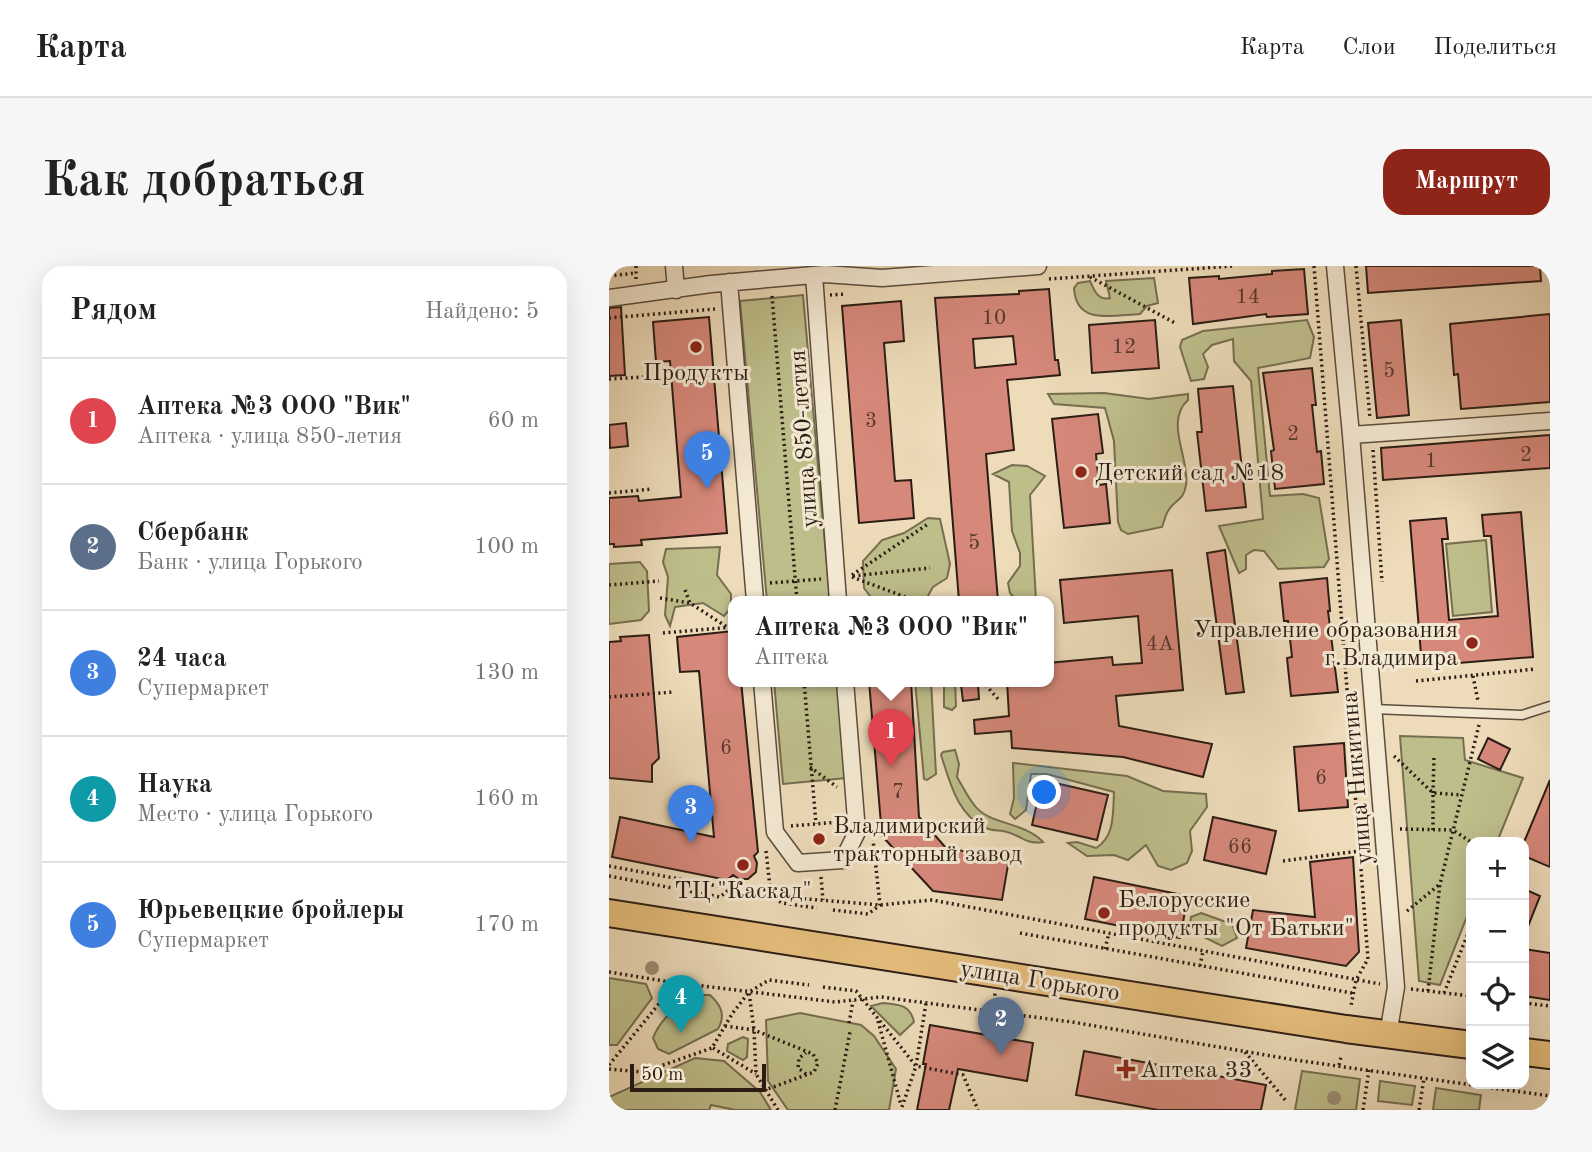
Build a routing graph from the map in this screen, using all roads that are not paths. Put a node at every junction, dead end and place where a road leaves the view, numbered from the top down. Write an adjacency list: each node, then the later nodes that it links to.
1 (674, 266): 7 (street)
2 (1038, 266): 4 (street)
3 (1335, 266): 10 (street, улица Никитина)
4 (882, 272): 5 (street)
5 (814, 275): 6 (street); 12 (street, улица 850-летия)
6 (729, 282): 7 (street); 11 (street)
7 (676, 290): 8 (street)
8 (609, 298)
9 (1550, 421): 10 (street)
10 (1351, 435): 16 (street, улица Никитина)
11 (754, 592)
12 (839, 596)
13 (763, 687): 14 (street)
14 (846, 687)
15 (1550, 706): 16 (lane)
16 (1373, 709): 18 (street, улица Никитина)
17 (609, 913): 18 (main road, улица Горького)
18 (1388, 1035): 19 (main road, улица Горького)
19 (1466, 1044)
20 (1529, 1053): 21 (main road)
21 (1550, 1055)

